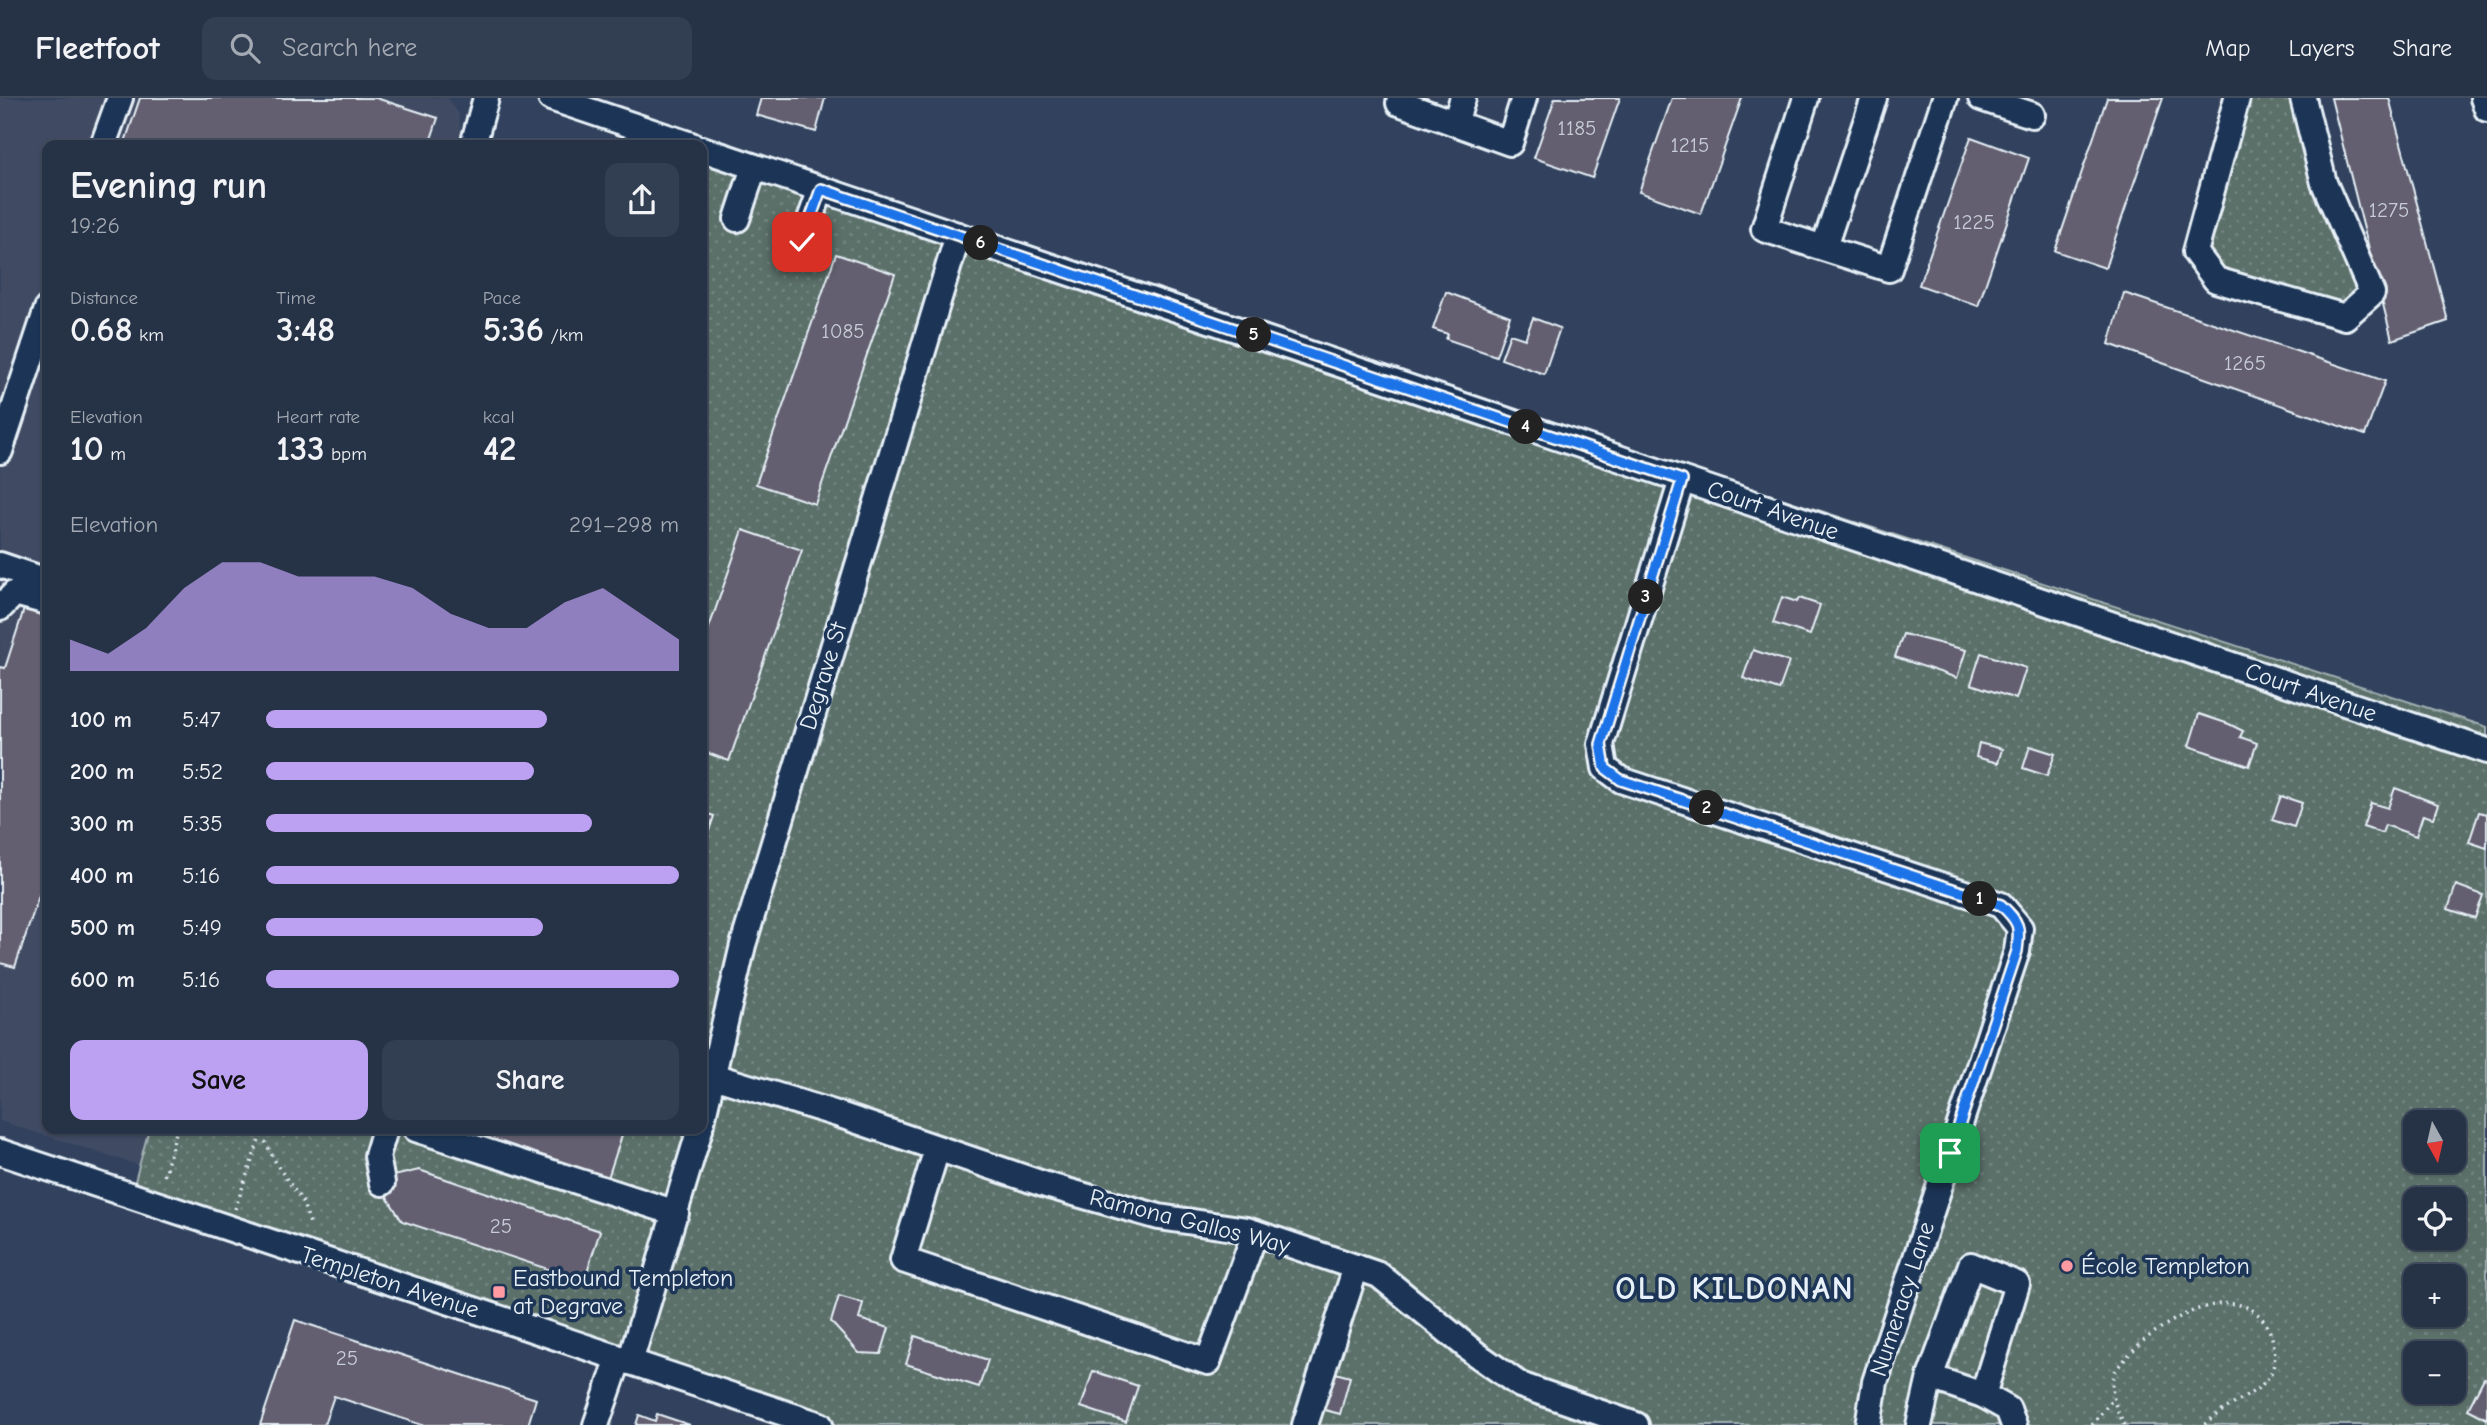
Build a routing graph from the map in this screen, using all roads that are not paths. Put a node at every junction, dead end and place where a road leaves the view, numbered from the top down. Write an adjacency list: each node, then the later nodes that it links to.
1 (120, 98): 17 (street)
2 (486, 98): 18 (street)
3 (551, 98): 19 (street)
4 (1401, 98): 16 (street)
5 (1463, 98): 16 (street)
6 (1524, 98): 16 (street)
7 (1806, 98): 26 (street)
8 (1874, 98): 26 (street)
9 (1945, 98): 26 (street)
10 (1981, 98): 15 (street)
11 (2237, 98): 12 (street)
12 (2303, 98)
13 (2484, 98): 14 (street)
14 (2487, 109)
15 (2032, 115)
16 (1455, 123)
17 (105, 140)
18 (475, 140)
19 (676, 140)
20 (707, 151): 21 (street, Court Avenue)
21 (754, 167): 22 (street, Court Avenue); 23 (street)
22 (821, 189): 24 (street, Court Avenue); 25 (street)
23 (737, 219)
24 (958, 235): 29 (street, Court Avenue); 35 (street, Degrave St)
25 (802, 242)
26 (1824, 247)
27 (42, 324): 28 (street)
28 (0, 451)
29 (1682, 480): 34 (street, Court Avenue); 53 (street, Numeracy Lane)
30 (0, 565): 31 (street)
31 (42, 579)
32 (42, 601): 33 (street)
33 (0, 608)
34 (2487, 751)
35 (713, 1076): 36 (street, Degrave St); 40 (street, Ramona Gallos Way)
36 (707, 1101)
37 (384, 1134): 42 (street)
38 (431, 1134): 43 (street)
39 (699, 1134): 43 (street)
40 (937, 1149): 44 (street, Ramona Gallos Way); 44 (street)
41 (0, 1152): 46 (street, Templeton Avenue)
42 (382, 1183)
43 (676, 1213): 46 (street)
44 (1255, 1233): 45 (street, Ramona Gallos Way)
45 (1356, 1267): 51 (street); 52 (street, Ramona Gallos Way)
46 (624, 1360): 49 (street); 50 (street, Templeton Avenue)
47 (1930, 1377): 48 (street); 48 (street); 54 (street)
48 (1983, 1395): 55 (street)
49 (596, 1425)
50 (820, 1425)
51 (1305, 1425)
52 (1636, 1425)
53 (1868, 1425)
54 (1919, 1425)
55 (2014, 1425)

